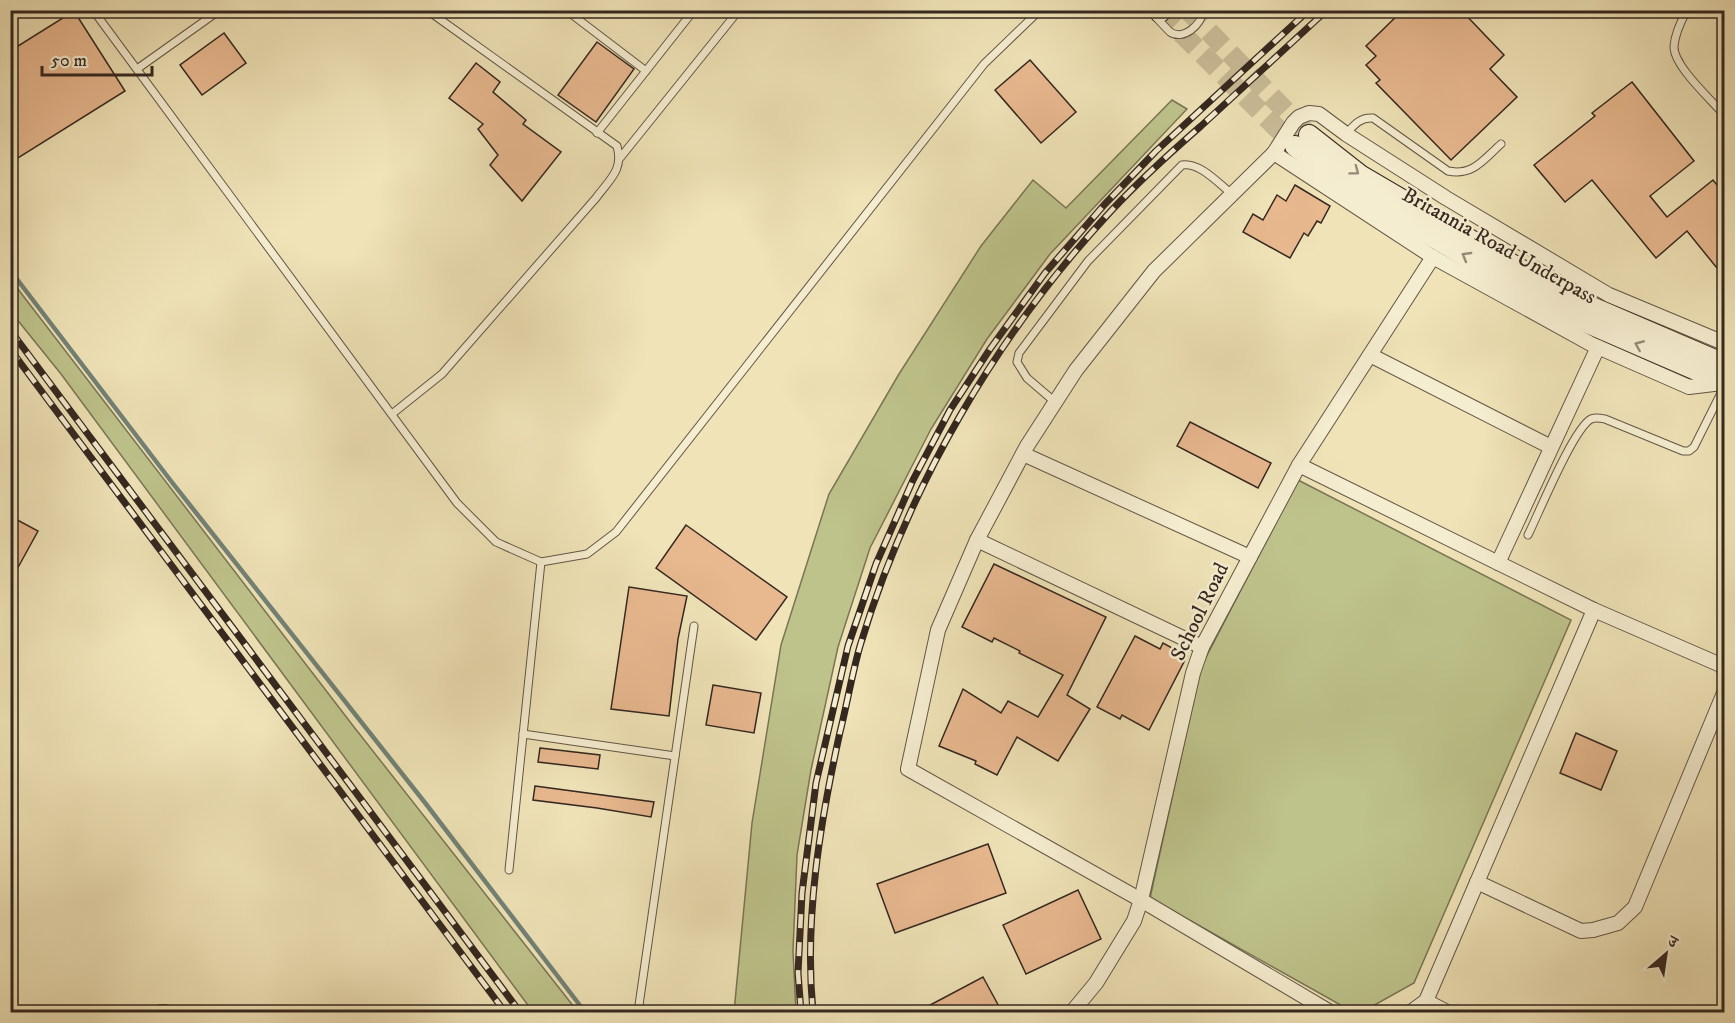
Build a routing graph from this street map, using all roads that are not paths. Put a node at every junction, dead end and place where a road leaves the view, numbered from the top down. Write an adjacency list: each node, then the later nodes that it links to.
1 (93, 10): 11 (lane)
2 (220, 10): 11 (lane)
3 (427, 10): 14 (lane)
4 (566, 10): 12 (lane)
5 (694, 10): 12 (lane)
6 (739, 10): 18 (lane)
7 (1040, 10): 34 (lane)
8 (1203, 10): 10 (lane)
9 (1687, 10): 13 (lane)
10 (1156, 11)
11 (136, 69): 27 (lane)
12 (646, 71): 14 (lane)
13 (1725, 115)
14 (597, 133): 18 (lane)
15 (1346, 134): 16 (lane); 17 (street); 21 (street)
16 (1501, 144)
17 (1274, 153): 19 (street); 20 (street)
18 (620, 158): 27 (lane)
19 (1232, 194): 26 (street); 26 (lane)
20 (1432, 257): 22 (street); 23 (street, School Road)
21 (1725, 343)
22 (1598, 347): 25 (street); 28 (street)
23 (1370, 355): 28 (street); 30 (street, School Road)
24 (1725, 364): 25 (main road, Britannia Road Underpass, one-way to 24)
25 (1725, 384): 31 (lane)
26 (1055, 402): 29 (street)
27 (392, 414): 34 (lane)
28 (1551, 447): 35 (street)
29 (1023, 454): 32 (street); 33 (street)
30 (1299, 465): 33 (street, School Road); 35 (street)
31 (1528, 535)
32 (977, 540): 38 (street); 45 (street)
33 (1250, 557): 38 (street, School Road)
34 (541, 562): 41 (lane)
35 (1498, 563): 36 (street)
36 (1594, 610): 39 (street); 44 (street)
37 (693, 626): 42 (lane)
38 (1202, 647): 45 (street, School Road)
39 (1725, 670)
40 (1725, 693): 44 (street)
41 (523, 734): 42 (lane); 43 (lane)
42 (675, 756): 47 (lane)
43 (508, 870)
44 (1478, 882): 46 (street)
45 (1141, 900): 48 (street, School Road); 49 (street)
46 (1426, 1000): 50 (street); 51 (street)
47 (638, 1012)
48 (1072, 1012)
49 (1330, 1012)
50 (1412, 1012)
51 (1447, 1012)

